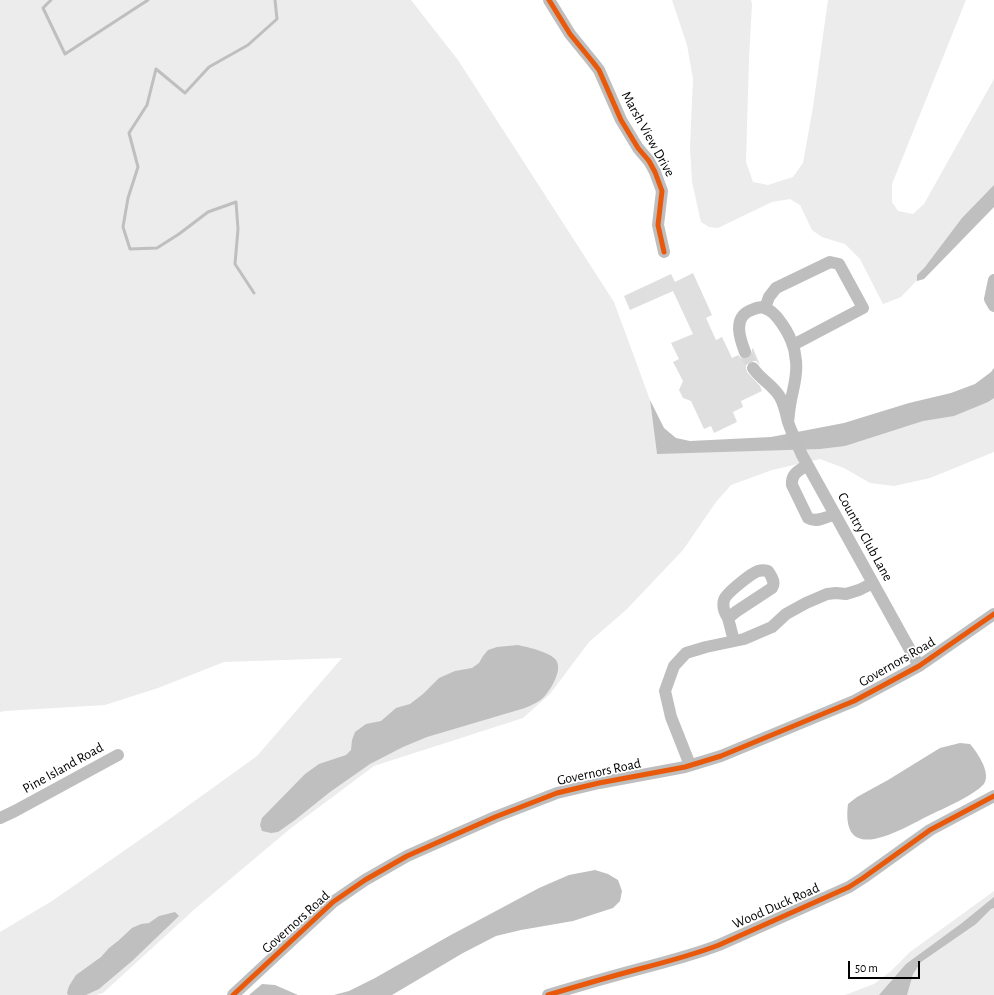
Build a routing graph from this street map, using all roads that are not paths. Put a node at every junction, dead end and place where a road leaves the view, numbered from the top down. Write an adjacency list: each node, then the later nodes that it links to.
1 (549, 0): 2 (street, Marsh View Drive)
2 (664, 252)
3 (994, 280): 4 (street)
4 (994, 306)
5 (764, 308): 6 (street); 6 (street); 7 (street)
6 (793, 345): 9 (street)
7 (745, 352)
8 (753, 368): 9 (street, Country Club Lane)
9 (789, 426): 10 (street, Country Club Lane)
10 (804, 460): 11 (street, Country Club Lane); 11 (street)
11 (835, 514): 12 (street, Country Club Lane)
12 (873, 583): 15 (street); 16 (street, Country Club Lane)
13 (994, 614): 16 (street, Governors Road)
14 (728, 618): 15 (street)
15 (734, 641): 18 (street)
16 (919, 666): 18 (street, Governors Road)
17 (118, 755): 20 (street, Pine Island Road)
18 (690, 765): 21 (street, Governors Road)
19 (994, 796): 22 (street, Wood Duck Road)
20 (0, 818)
21 (233, 995)
22 (548, 995)

